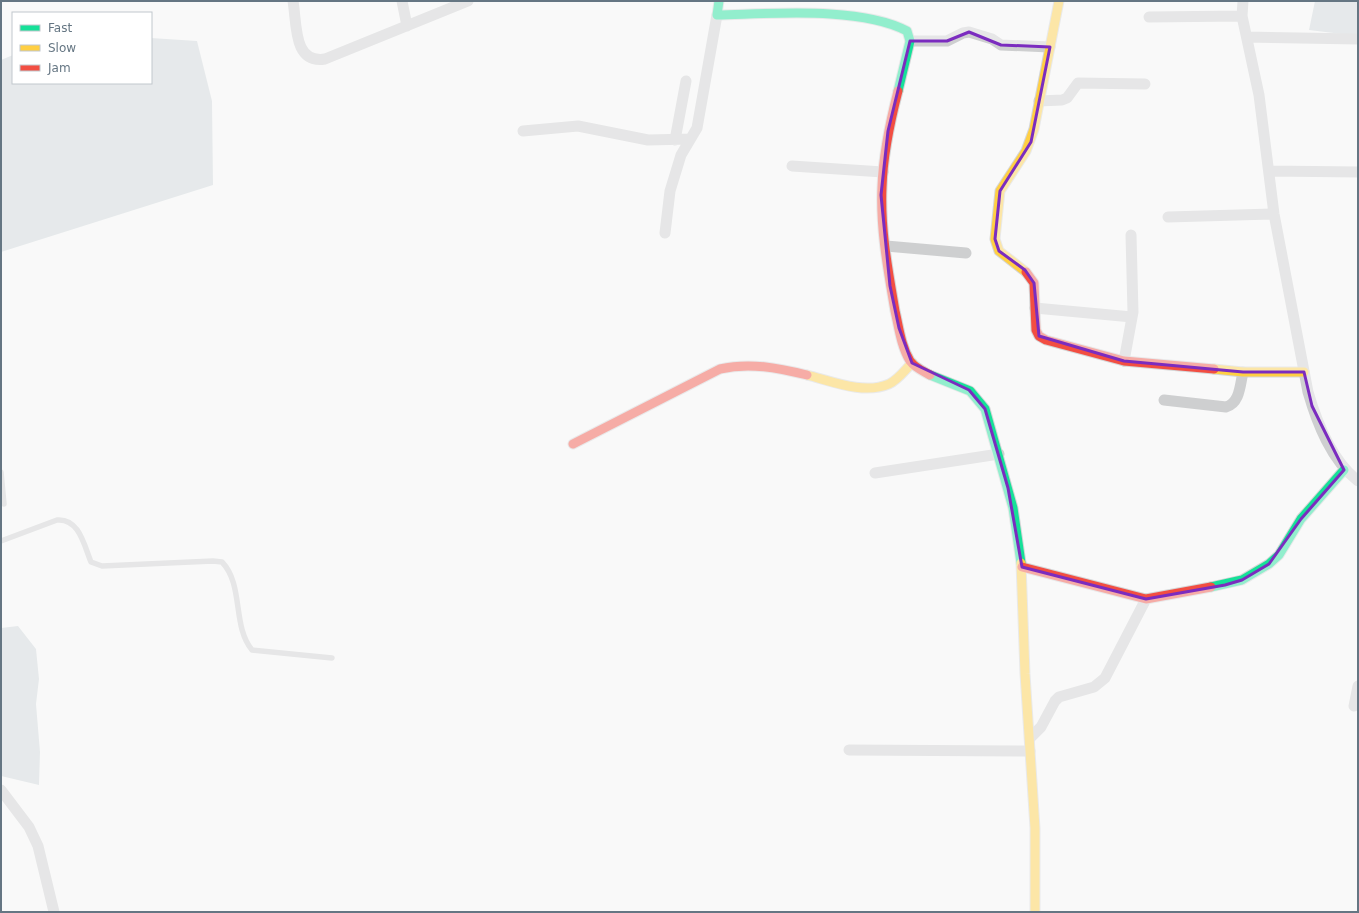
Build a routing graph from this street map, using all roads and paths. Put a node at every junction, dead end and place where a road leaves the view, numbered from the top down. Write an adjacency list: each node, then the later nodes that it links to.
1 (293, 1): 10 (street)
2 (402, 1): 10 (street)
3 (468, 1): 10 (street)
4 (719, 1): 7 (street)
5 (1059, 1): 14 (street)
6 (1242, 1): 8 (street)
7 (717, 15): 13 (street); 19 (street)
8 (1242, 16): 9 (street); 11 (street)
9 (1149, 17)
10 (407, 26)
11 (1247, 37): 12 (street); 22 (street)
12 (1358, 39)
13 (910, 41): 14 (street); 23 (street)
14 (1050, 47): 17 (street)
15 (686, 80): 20 (street)
16 (1145, 84): 17 (street)
17 (1039, 101): 31 (street)
18 (523, 131): 20 (street)
19 (690, 139): 20 (street); 27 (street)
20 (675, 140)
21 (792, 166): 23 (street)
22 (1270, 171): 24 (street); 25 (street)
23 (882, 172): 29 (street)
24 (1358, 172)
25 (1274, 214): 26 (street); 36 (street)
26 (1168, 217)
27 (665, 233)
28 (1131, 235): 32 (street)
29 (886, 246): 30 (street); 34 (street)
30 (966, 253)
31 (1035, 308): 32 (street); 33 (street)
32 (1132, 317): 33 (street)
33 (1124, 361): 35 (street)
34 (912, 364): 38 (street); 39 (street)
35 (1243, 372): 36 (street); 37 (street)
36 (1304, 372): 40 (street)
37 (1164, 400)
38 (573, 444)
39 (999, 454): 42 (street); 46 (street)
40 (1344, 470): 43 (street); 47 (street)
41 (1, 472): 44 (lane)
42 (875, 473)
43 (1358, 481)
44 (4, 504)
45 (1, 542): 48 (lane)
46 (1022, 567): 47 (street); 51 (street)
47 (1146, 599): 51 (street)
48 (332, 658)
49 (1358, 686): 50 (street)
50 (1354, 706)
51 (1030, 738): 53 (street)
52 (850, 750): 53 (street)
53 (1030, 752): 56 (street)
54 (1, 790): 55 (street)
55 (54, 912)
56 (1035, 912)

